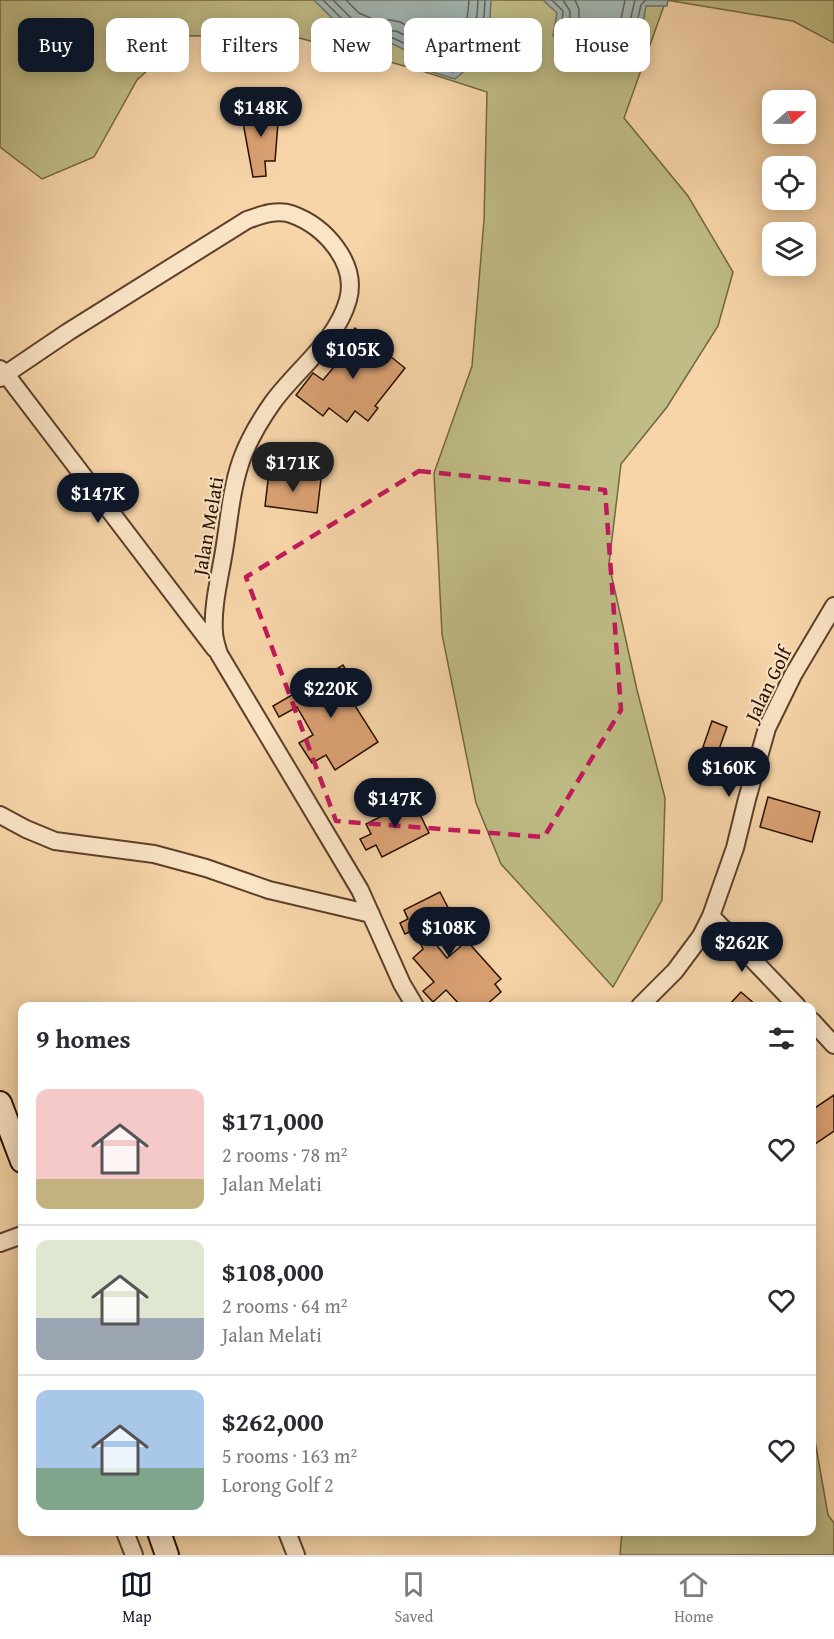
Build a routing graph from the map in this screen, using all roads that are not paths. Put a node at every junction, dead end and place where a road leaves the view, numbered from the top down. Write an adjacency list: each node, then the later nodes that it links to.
1 (2, 374): 3 (street); 3 (street, Jalan Melati)
2 (834, 606): 6 (street, Jalan Golf)
3 (219, 654): 5 (street, Jalan Melati)
4 (0, 815): 5 (street)
5 (371, 914): 7 (street, Jalan Melati)
6 (711, 916): 8 (street, Jalan Golf); 9 (street)
7 (413, 1002)
8 (644, 1002)
9 (793, 1002)
10 (816, 1025): 11 (street)
11 (834, 1045)
12 (0, 1103): 13 (street)
13 (18, 1144)
14 (18, 1240): 15 (street)
15 (0, 1243)
16 (127, 1536): 19 (street)
17 (160, 1536): 20 (street)
18 (289, 1536): 21 (street)
19 (134, 1555)
20 (167, 1555)
21 (296, 1555)

